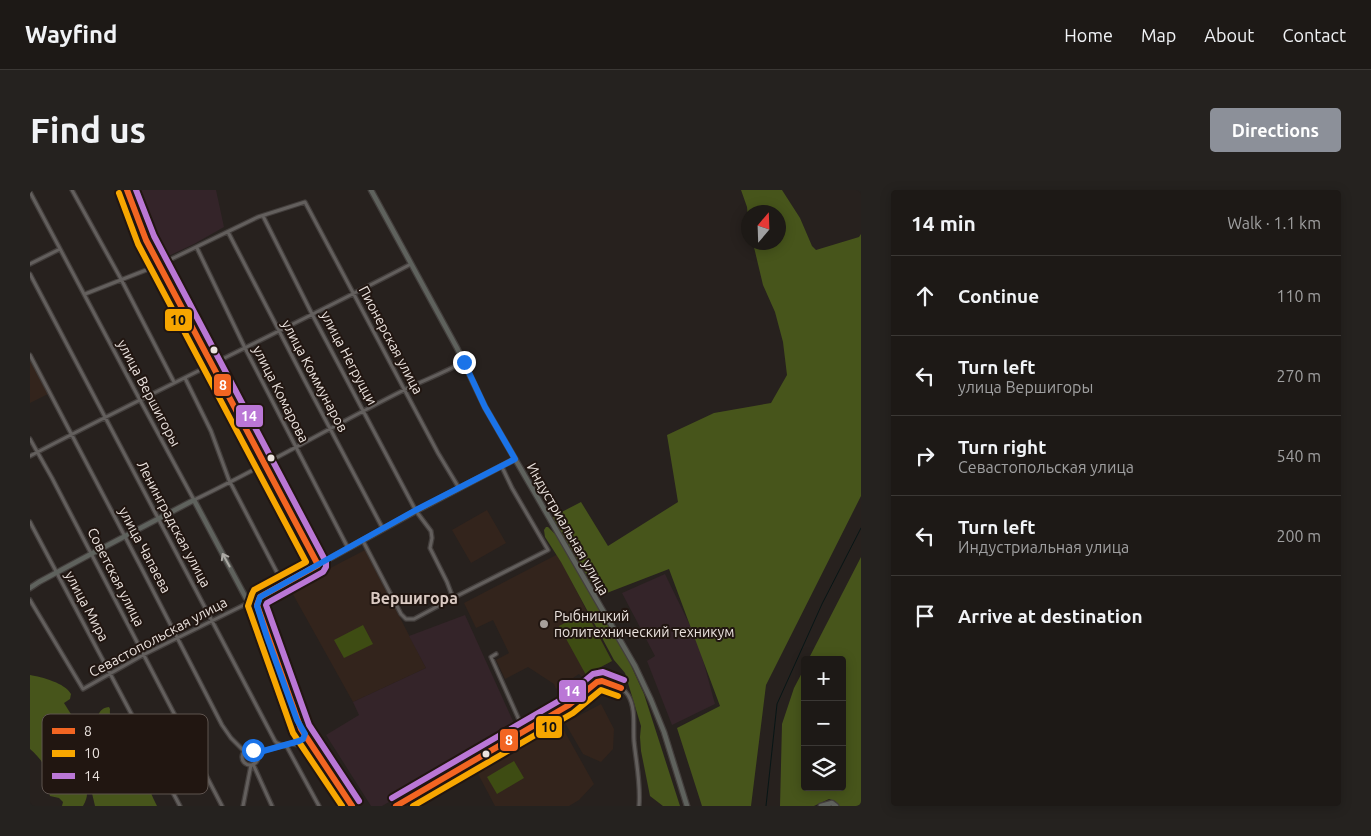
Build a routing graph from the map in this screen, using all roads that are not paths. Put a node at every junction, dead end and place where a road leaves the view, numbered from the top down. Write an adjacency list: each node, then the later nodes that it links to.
1 (72, 190): 13 (street)
2 (127, 190): 11 (street)
3 (371, 190): 10 (main road, Индустриальная улица)
4 (30, 192): 8 (street, улица Вершигоры)
5 (263, 216): 6 (street); 15 (street, Пионерская улица); 16 (street, улица Негруцци)
6 (228, 232): 7 (street); 17 (street, улица Коммунаров)
7 (197, 247): 11 (street); 18 (street, улица Комарова)
8 (60, 249): 9 (street); 14 (street, улица Вершигоры)
9 (30, 264)
10 (411, 264): 15 (street); 20 (main road, Индустриальная улица)
11 (159, 265): 13 (street); 21 (street)
12 (30, 274): 27 (street, Ленинградская улица)
13 (121, 279): 14 (street); 23 (street)
14 (85, 294): 25 (street, улица Вершигоры)
15 (354, 294): 16 (street); 24 (street, Пионерская улица)
16 (312, 314): 17 (street); 26 (street, улица Негруцци)
17 (279, 332): 18 (street); 28 (street, улица Коммунаров)
18 (246, 348): 21 (street); 31 (street, улица Комарова)
19 (30, 355): 29 (street, улица Чапаева)
20 (464, 362): 24 (street); 34 (main road, Индустриальная улица)
21 (211, 364): 22 (street); 35 (street)
22 (185, 378): 23 (street); 37 (street)
23 (174, 382): 25 (street)
24 (404, 390): 26 (street); 38 (street, Пионерская улица)
25 (140, 400): 27 (street); 39 (street, улица Вершигоры)
26 (364, 411): 28 (street); 40 (street, улица Негруцци)
27 (106, 418): 29 (street); 41 (street, Ленинградская улица)
28 (330, 430): 31 (street); 43 (street, улица Коммунаров)
29 (72, 435): 32 (street); 44 (street, улица Чапаева)
30 (30, 439): 32 (street, Советская улица)
31 (296, 447): 35 (street); 46 (street, улица Комарова)
32 (37, 453): 33 (street); 47 (street, Советская улица)
33 (30, 456)
34 (515, 459): 36 (main road, Севастопольская улица); 82 (main road, Индустриальная улица)
35 (264, 465): 37 (street); 48 (street)
36 (502, 466): 38 (main road, Севастопольская улица); 53 (street)
37 (230, 482): 39 (street); 50 (street)
38 (459, 488): 40 (main road, Севастопольская улица)
39 (194, 500): 41 (main road); 55 (main road, улица Вершигоры, one-way to 39)
40 (416, 510): 43 (main road, Севастопольская улица); 53 (street, улица Негруцци)
41 (158, 518): 44 (main road); 57 (street, Ленинградская улица)
42 (30, 522): 49 (street, улица Мира)
43 (384, 529): 45 (main road, Севастопольская улица)
44 (125, 536): 47 (main road); 58 (street, улица Чапаева)
45 (363, 541): 46 (main road, Севастопольская улица); 53 (street)
46 (348, 548): 48 (main road, Севастопольская улица)
47 (91, 554): 49 (main road); 60 (street, Советская улица)
48 (318, 565): 50 (main road, Севастопольская улица)
49 (57, 572): 51 (main road); 61 (street, улица Мира)
50 (283, 584): 52 (main road, Севастопольская улица)
51 (30, 588)
52 (260, 597): 55 (main road, Севастопольская улица); 56 (street)
53 (453, 598)
54 (30, 600): 61 (street, Севастопольская улица)
55 (252, 601): 56 (street); 57 (street, Севастопольская улица)
56 (257, 606): 65 (street)
57 (212, 620): 58 (street, Севастопольская улица); 67 (street, Ленинградская улица)
58 (178, 637): 60 (street, Севастопольская улица); 69 (street, улица Чапаева)
59 (496, 654): 64 (street)
60 (143, 655): 61 (street, Севастопольская улица); 63 (street, Советская улица)
61 (110, 673): 62 (street, улица Мира)
62 (132, 714)
63 (174, 714)
64 (524, 731): 80 (street); 81 (street)
65 (305, 734): 66 (street); 68 (street)
66 (293, 744): 67 (street); 68 (street)
67 (284, 746): 70 (street); 78 (street, Ленинградская улица)
68 (315, 749): 79 (street)
69 (245, 752): 70 (street); 71 (street, улица Чапаева)
70 (256, 753): 71 (street)
71 (252, 764): 76 (street); 77 (street, улица Чапаева)
72 (208, 779): 75 (street, Советская улица)
73 (174, 794): 74 (street, улица Мира)
74 (180, 806)
75 (222, 806)
76 (243, 806)
77 (272, 806)
78 (319, 806)
79 (352, 806)
80 (396, 806)
81 (639, 806)
82 (687, 806)
83 (821, 806): 84 (main road)
84 (836, 806)

